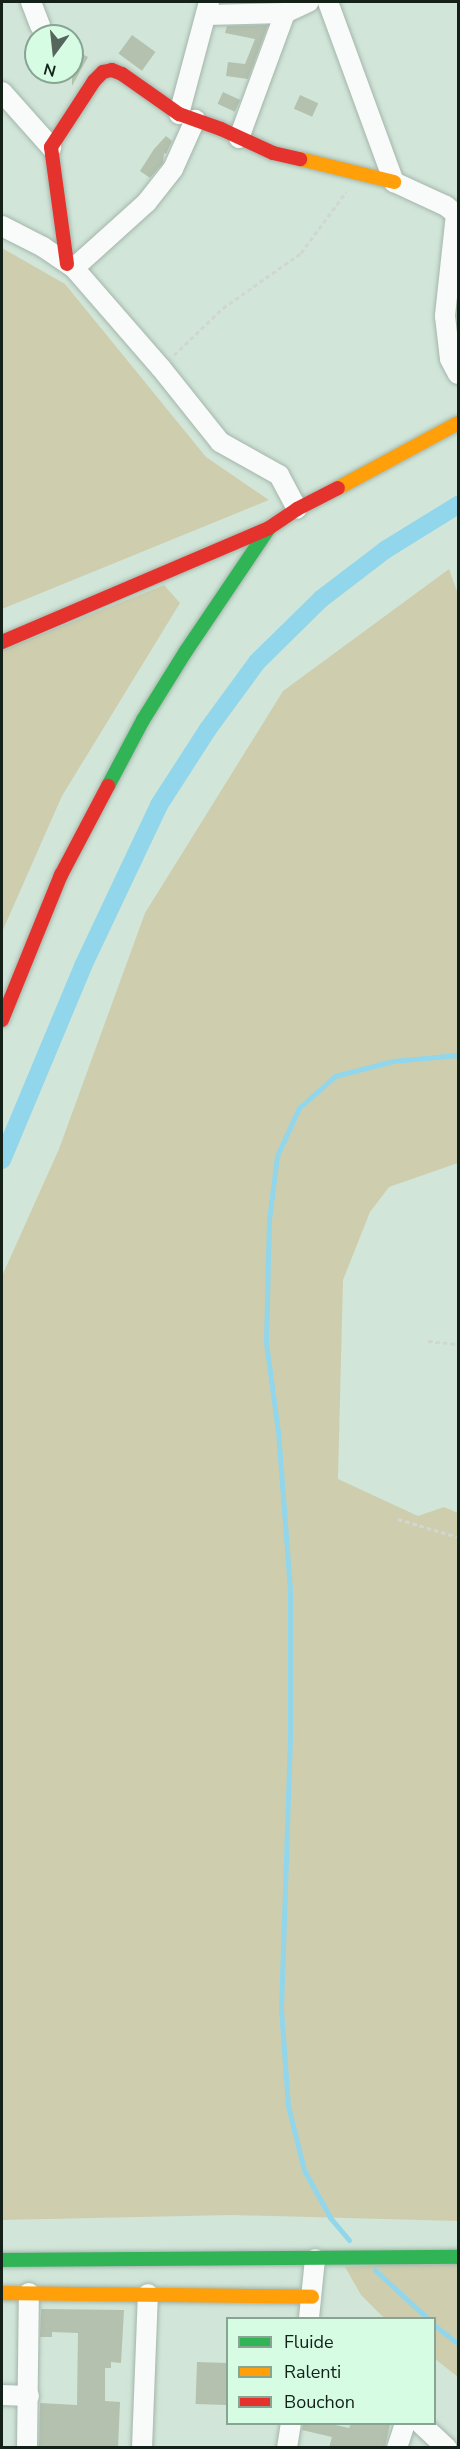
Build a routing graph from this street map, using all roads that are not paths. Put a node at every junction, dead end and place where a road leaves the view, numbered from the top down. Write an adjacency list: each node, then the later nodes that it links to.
1 (31, 2): 6 (street)
2 (309, 2): 5 (street)
3 (328, 2): 11 (street)
4 (207, 8): 5 (street); 8 (street)
5 (285, 13): 9 (street)
6 (39, 24)
7 (2, 92): 10 (street)
8 (187, 117): 9 (street); 10 (street); 13 (street)
9 (239, 138): 11 (street)
10 (51, 147): 13 (street)
11 (394, 182): 14 (street)
12 (2, 226): 13 (street)
13 (70, 266): 16 (street)
14 (459, 374)
15 (459, 423): 16 (street)
16 (297, 509): 17 (street)
17 (269, 528): 18 (street); 19 (street)
18 (2, 642)
19 (2, 1020)
20 (459, 2257): 21 (street)
21 (315, 2259): 22 (street); 26 (street)
22 (2, 2260)
23 (2, 2293): 24 (street)
24 (29, 2293): 25 (street); 29 (street)
25 (148, 2294): 26 (street); 34 (street)
26 (312, 2297): 27 (street)
27 (309, 2317)
28 (2, 2395): 29 (street)
29 (29, 2396): 33 (street)
30 (291, 2425): 35 (street)
31 (405, 2425): 36 (street)
32 (422, 2425): 37 (street)
33 (27, 2448)
34 (142, 2448)
35 (287, 2448)
36 (397, 2448)
37 (447, 2448)

